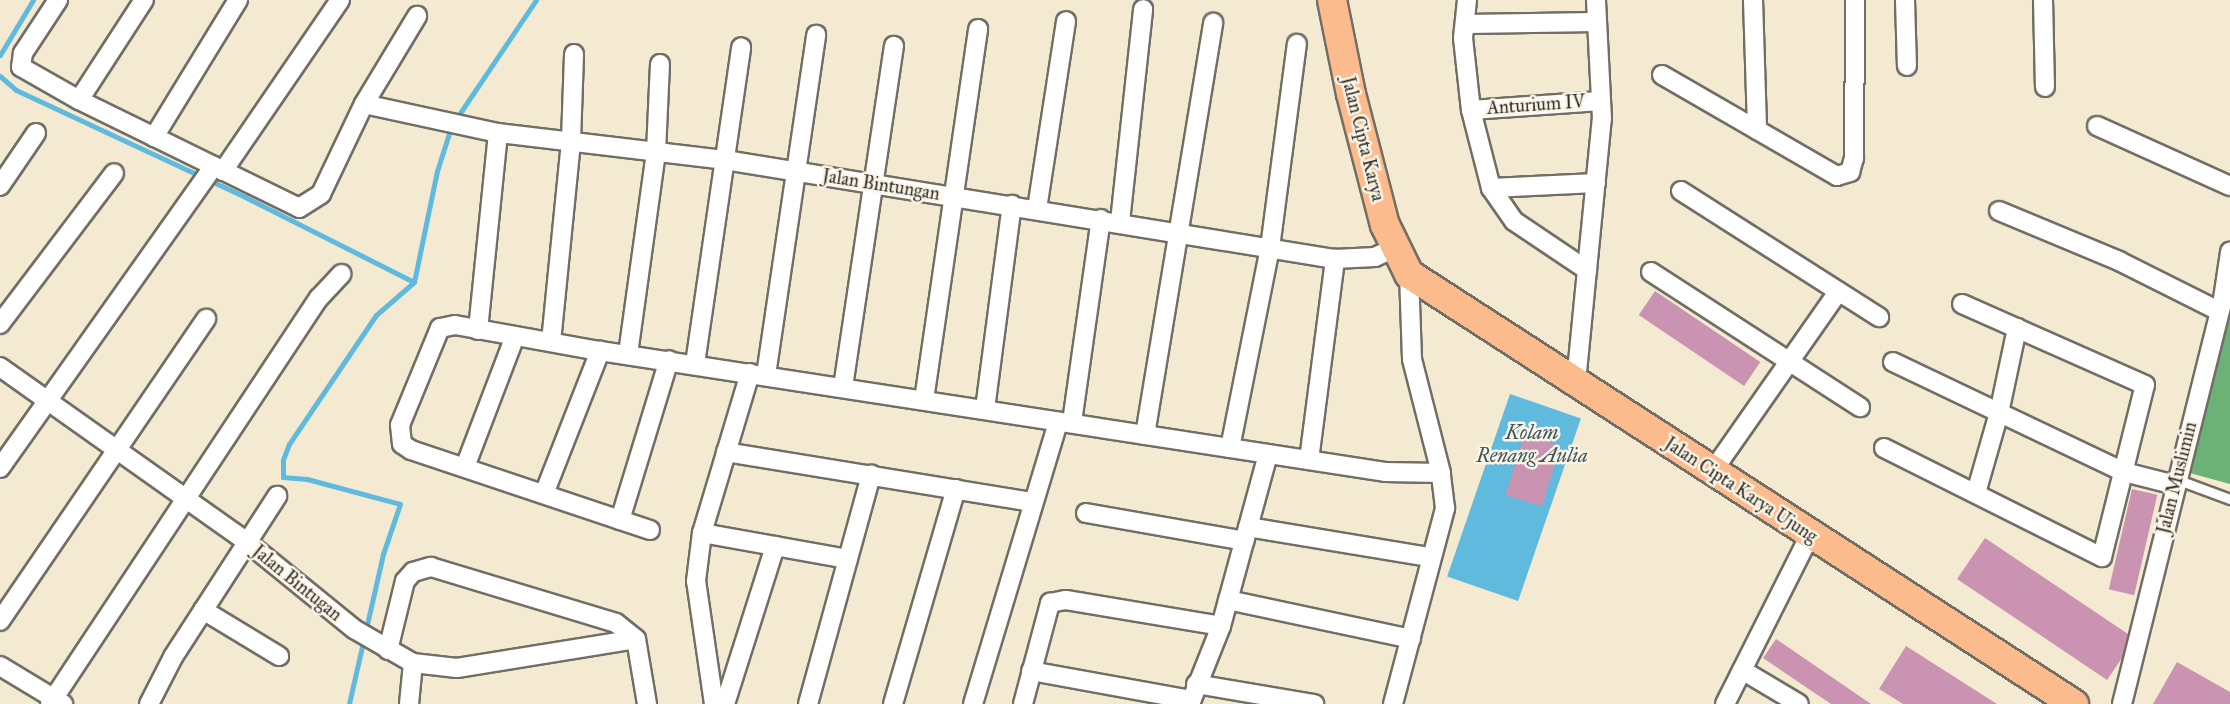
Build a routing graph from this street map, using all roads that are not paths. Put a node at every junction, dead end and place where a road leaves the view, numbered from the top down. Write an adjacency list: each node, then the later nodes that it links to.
1 (58, 0): 28 (street)
2 (144, 0): 28 (street)
3 (237, 0): 36 (street)
4 (340, 0): 40 (street)
5 (1332, 0): 56 (main road, Jalan Cipta Karya)
6 (1467, 0): 17 (street)
7 (1596, 0): 15 (street)
8 (1753, 0): 33 (street)
9 (1855, 0): 33 (street)
10 (1905, 0): 25 (street)
11 (2043, 0): 27 (street)
12 (1143, 9): 54 (street)
13 (417, 16): 30 (street)
14 (1066, 21): 51 (street)
15 (1597, 22): 17 (street); 29 (street)
16 (1213, 23): 55 (street)
17 (1466, 24): 31 (street)
18 (978, 30): 49 (street)
19 (816, 35): 41 (street)
20 (1297, 44): 57 (street)
21 (894, 46): 44 (street)
22 (741, 47): 39 (street)
23 (574, 54): 37 (street)
24 (660, 64): 38 (street)
25 (1907, 66)
26 (1662, 75): 33 (street)
27 (2045, 87)
28 (79, 100): 36 (street)
29 (1601, 101): 31 (street, Anturium IV); 43 (street)
30 (364, 104): 35 (street, Jalan Bintungan); 40 (street)
31 (1471, 110): 47 (street)
32 (2097, 126): 46 (street)
33 (1757, 130)
34 (36, 133): 45 (street)
35 (498, 133): 37 (street, Jalan Bintungan); 71 (street)
36 (154, 137): 40 (street)
37 (571, 141): 38 (street, Jalan Bintungan); 73 (street)
38 (656, 152): 39 (street, Jalan Bintungan); 75 (street)
39 (725, 160): 41 (street, Jalan Bintungan); 79 (street)
40 (216, 170): 84 (street)
41 (796, 171): 44 (street, Jalan Bintungan); 82 (street)
42 (114, 173): 69 (street)
43 (1596, 183): 47 (street); 60 (street)
44 (873, 184): 49 (street, Jalan Bintungan); 83 (street)
45 (0, 186)
46 (2230, 186)
47 (1491, 188): 60 (street)
48 (1681, 191): 64 (street)
49 (954, 196): 50 (street, Jalan Bintungan); 85 (street)
50 (1012, 205): 51 (street, Jalan Bintungan); 87 (street)
51 (1037, 209): 53 (street, Jalan Bintungan)
52 (1999, 211): 66 (street)
53 (1101, 219): 54 (street, Jalan Bintungan); 89 (street)
54 (1120, 222): 55 (street, Jalan Bintungan)
55 (1178, 231): 57 (street, Jalan Bintungan); 90 (street)
56 (1396, 247): 59 (street, Jalan Bintungan); 63 (main road, Jalan Cipta Karya)
57 (1270, 248): 59 (street, Jalan Bintungan); 92 (street)
58 (2230, 252): 66 (street, Jalan Muslimin)
59 (1335, 260): 96 (street)
60 (1587, 270): 81 (street)
61 (1651, 272): 77 (street)
62 (341, 274): 108 (street)
63 (1409, 274): 99 (main road, Jalan Cipta Karya Ujung); 101 (street)
64 (1838, 292): 67 (street); 77 (street)
65 (1962, 304): 70 (street)
66 (2219, 311): 103 (street, Jalan Muslimin)
67 (1879, 317)
68 (206, 319): 91 (street)
69 (0, 324)
70 (2017, 328): 88 (street); 100 (street)
71 (478, 330): 72 (street); 97 (street)
72 (515, 336): 73 (street); 97 (street)
73 (551, 342): 74 (street)
74 (600, 351): 75 (street); 106 (street)
75 (628, 354): 76 (street)
76 (669, 360): 79 (street); 112 (street)
77 (1790, 361): 86 (street); 99 (street)
78 (1893, 362): 88 (street)
79 (695, 364): 82 (street)
80 (0, 367): 84 (street, Jalan Bintugan)
81 (1577, 372)
82 (758, 374): 83 (street); 94 (street)
83 (843, 387): 85 (street)
84 (46, 399): 91 (street, Jalan Bintugan); 98 (street)
85 (924, 400): 87 (street)
86 (1860, 406)
87 (985, 409): 89 (street)
88 (1999, 413): 100 (street); 105 (street)
89 (1065, 422): 90 (street); 110 (street)
90 (1144, 435): 92 (street)
91 (114, 448): 108 (street, Jalan Bintugan); 123 (street)
92 (1230, 448): 95 (street)
93 (1884, 448): 105 (street)
94 (726, 452): 102 (street); 114 (street)
95 (1268, 454): 96 (street); 115 (street)
96 (1309, 460): 101 (street)
97 (465, 467): 106 (street)
98 (0, 468)
99 (1712, 472): 116 (main road, Jalan Cipta Karya Ujung)
100 (2124, 472): 103 (street); 105 (street)
101 (1441, 473): 119 (street)
102 (871, 475): 104 (street); 120 (street)
103 (2175, 482): 109 (lane); 149 (street, Jalan Muslimin)
104 (956, 489): 110 (street); 142 (street)
105 (1976, 493)
106 (544, 494): 112 (street)
107 (277, 496): 117 (street)
108 (184, 498): 117 (street, Jalan Bintugan); 135 (street)
109 (2230, 499)
110 (1033, 502): 143 (street)
111 (1086, 513): 115 (street)
112 (620, 520): 113 (street)
113 (650, 530)
114 (702, 533): 118 (street); 139 (street)
115 (1247, 534): 119 (street); 121 (street)
116 (1810, 535): 131 (street); 134 (main road, Jalan Cipta Karya Ujung)
117 (247, 542): 122 (street); 127 (street, Jalan Bintugan)
118 (775, 546): 120 (street); 140 (street)
119 (1430, 557): 126 (street)
120 (848, 559): 141 (street)
121 (1228, 600): 124 (street); 126 (street)
122 (203, 610): 128 (street); 136 (street)
123 (0, 621)
124 (1221, 626): 132 (street); 133 (street)
125 (636, 639): 127 (street); 129 (street, Jalan Bintugan); 138 (street)
126 (1412, 639): 146 (street)
127 (383, 647): 129 (street, Jalan Bintugan)
128 (279, 656)
129 (413, 663): 137 (street)
130 (0, 666): 135 (street)
131 (1742, 670): 147 (street); 148 (street)
132 (1031, 671): 133 (street); 144 (street)
133 (1192, 696): 145 (street)
134 (2058, 700)
135 (55, 702)
136 (149, 704)
137 (409, 704)
138 (646, 704)
139 (714, 704)
140 (725, 704)
141 (808, 704)
142 (893, 704)
143 (973, 704)
144 (1023, 704)
145 (1314, 704)
146 (1393, 704)
147 (1725, 704)
148 (1799, 704)
149 (2122, 704)

